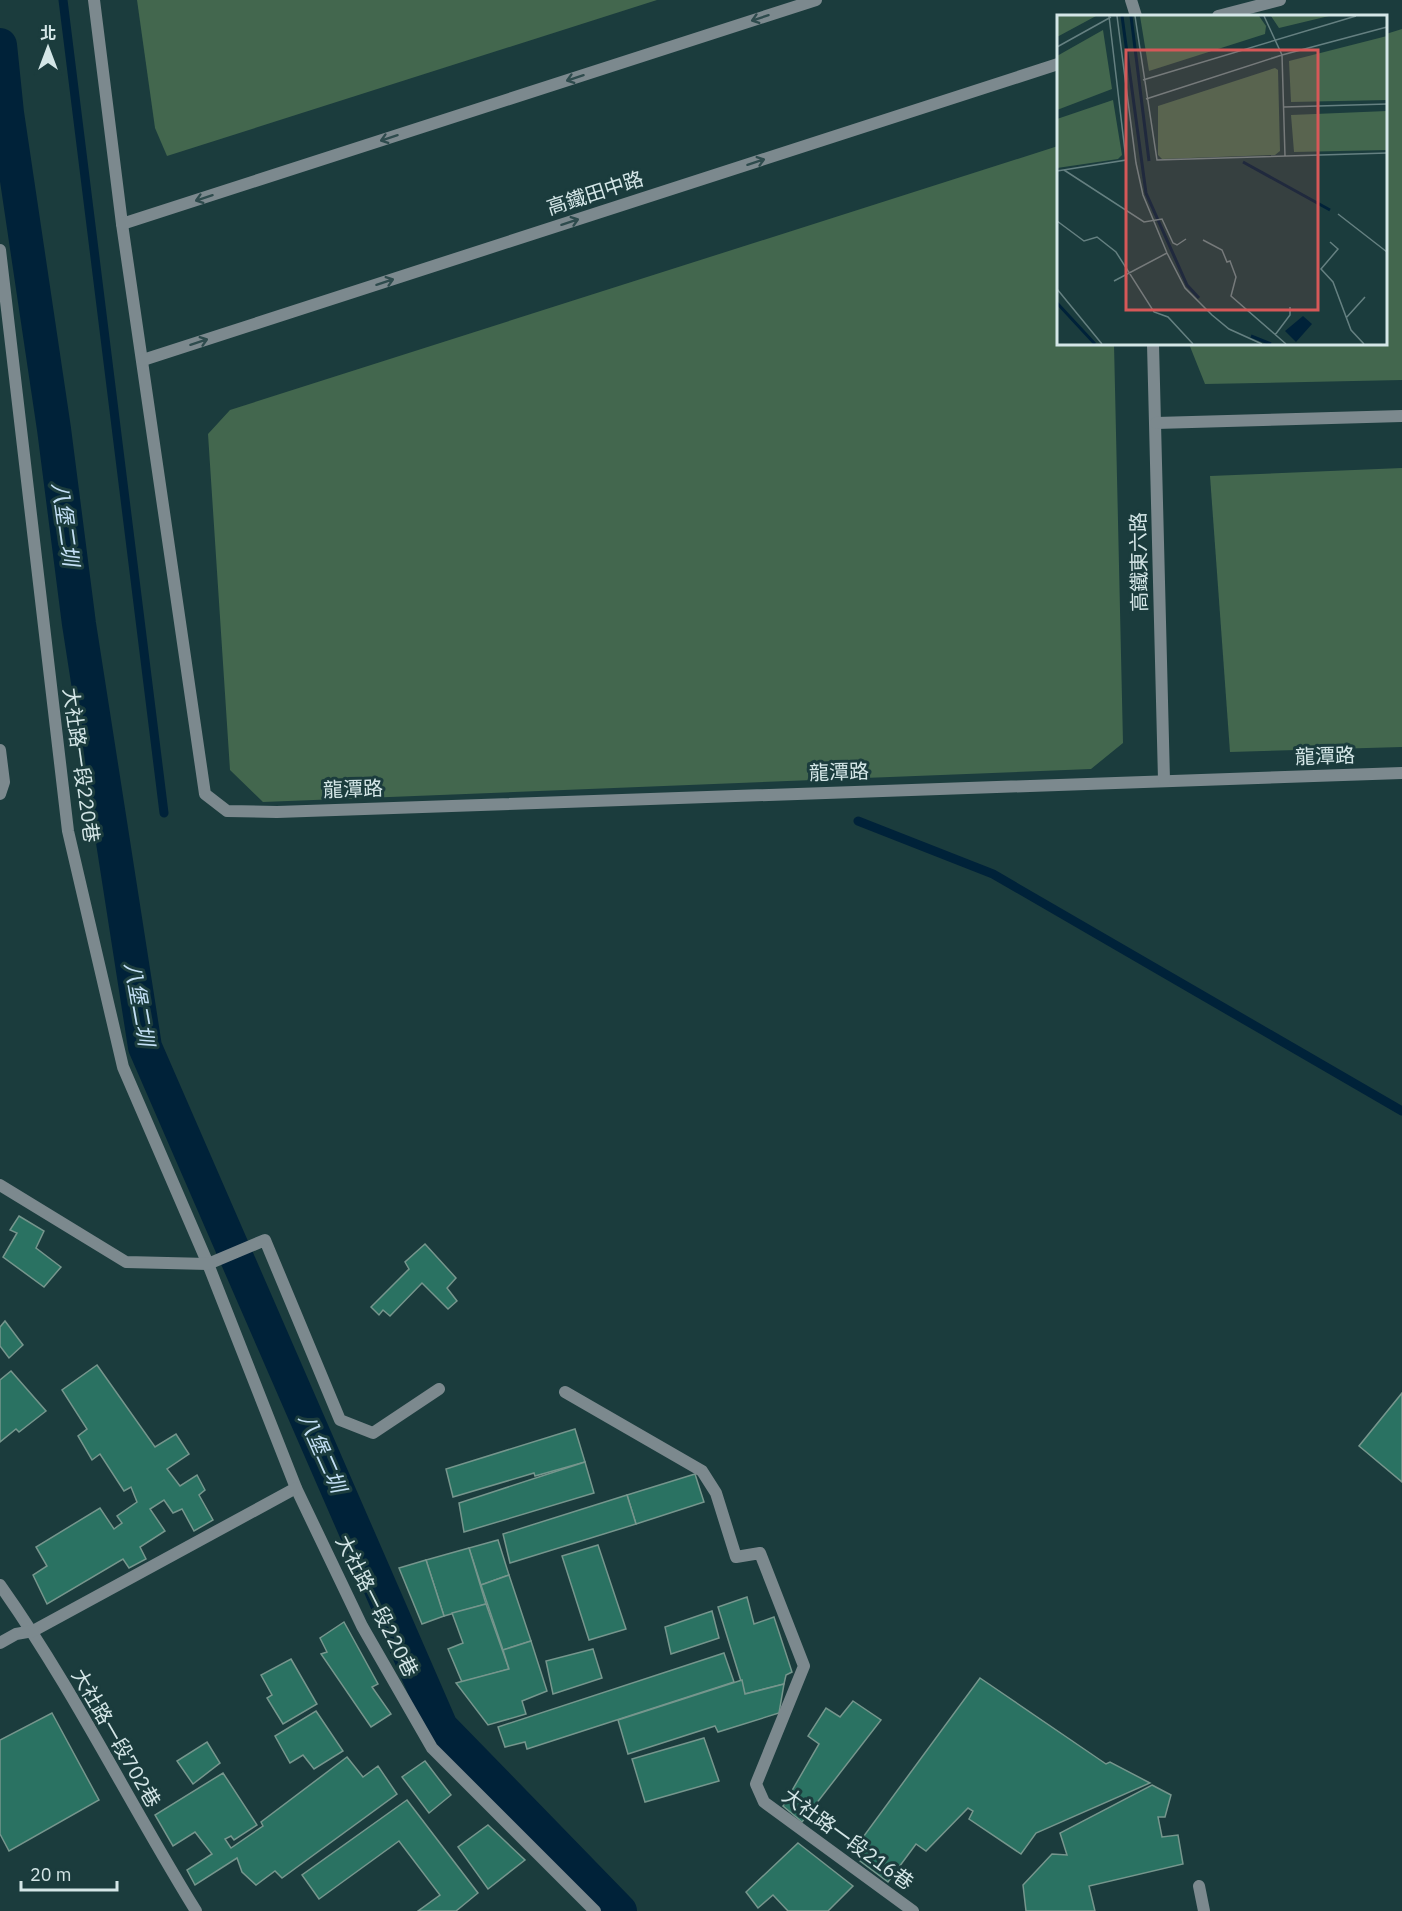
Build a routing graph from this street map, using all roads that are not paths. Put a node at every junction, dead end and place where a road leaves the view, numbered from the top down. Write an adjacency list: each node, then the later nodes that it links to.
1 (94, 0): 8 (street, 龍潭路)
2 (816, 0): 8 (street, one-way to 8)
3 (1131, 0): 5 (street)
4 (1280, 0): 6 (street)
5 (1136, 15)
6 (1222, 15)
7 (1057, 65): 11 (street, 高鐵田中路, one-way to 7)
8 (122, 224): 11 (street, 龍潭路)
9 (0, 250): 19 (street, 大社路一段220巷)
10 (1153, 345): 13 (street, 高鐵東六路)
11 (143, 360): 16 (street, 龍潭路)
12 (1402, 416): 13 (street)
13 (1156, 423): 16 (street, 高鐵東六路)
14 (0, 750): 17 (street)
15 (1402, 773): 16 (street, 龍潭路)
16 (1164, 780)
17 (0, 794)
18 (0, 1185): 19 (street)
19 (208, 1264): 20 (street); 22 (street, 大社路一段220巷)
20 (439, 1389)
21 (565, 1392): 29 (street, 大社路一段216巷)
22 (296, 1488): 24 (street); 28 (street, 大社路一段220巷)
23 (0, 1585): 24 (street, 大社路一段702巷)
24 (33, 1631): 25 (street); 27 (street, 大社路一段702巷)
25 (0, 1643)
26 (1199, 1886): 30 (street)
27 (196, 1911)
28 (595, 1911)
29 (913, 1911)
30 (1204, 1911)

